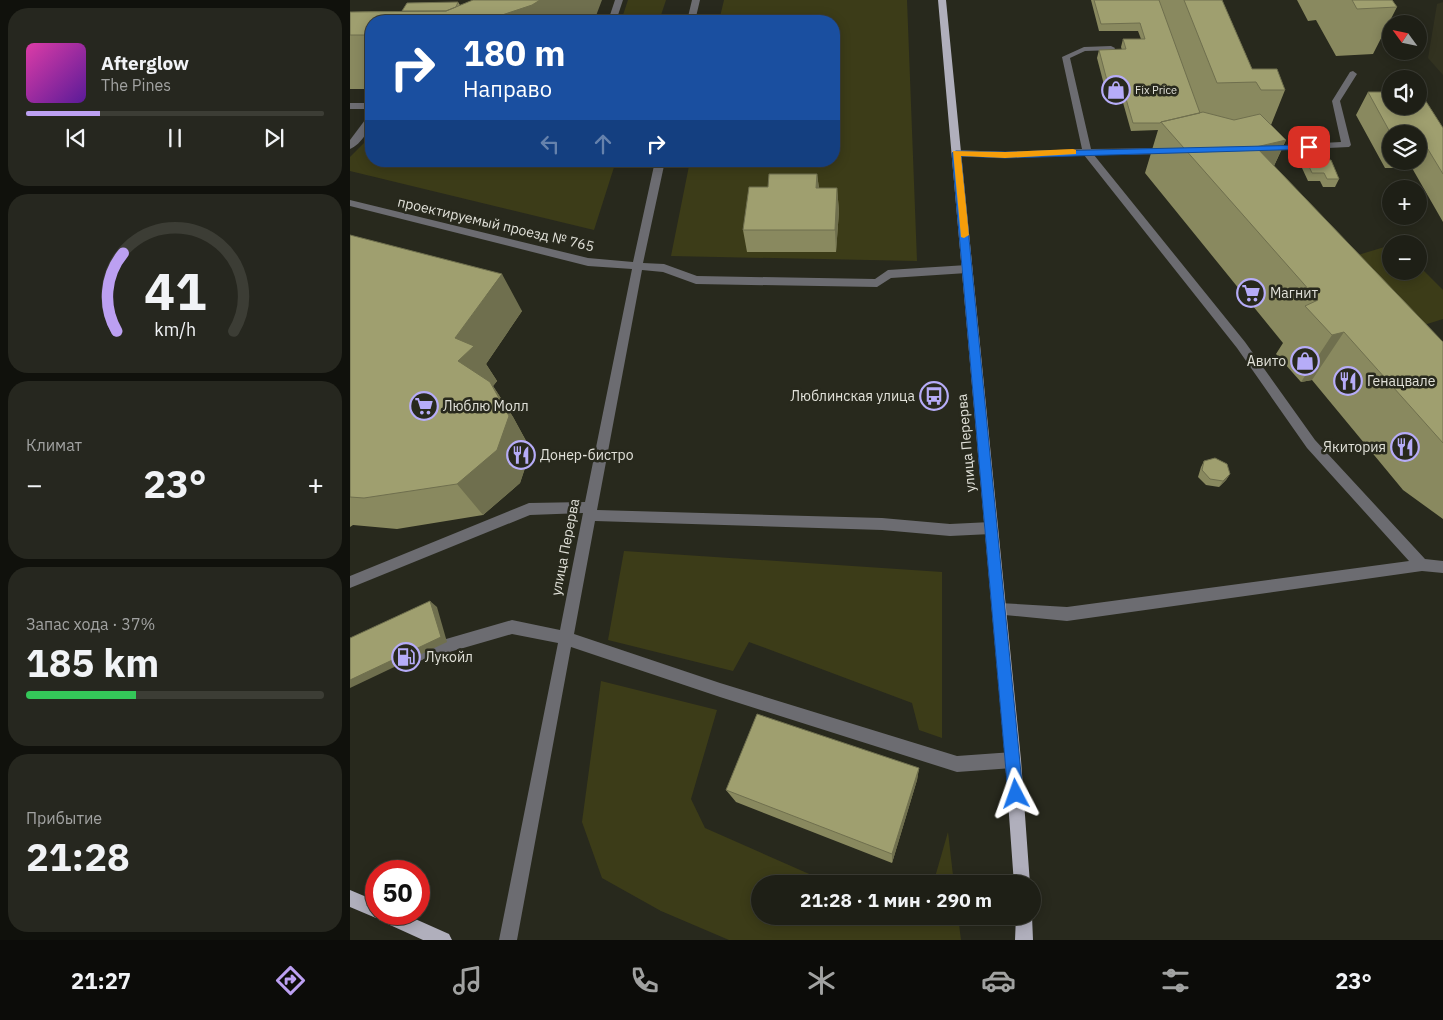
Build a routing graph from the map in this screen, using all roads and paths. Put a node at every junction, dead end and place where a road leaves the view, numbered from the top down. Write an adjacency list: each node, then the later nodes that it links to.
1 (619, 0): 4 (street)
2 (696, 0): 5 (street)
3 (942, 0): 15 (main road, улица Перерва)
4 (614, 15)
5 (692, 15)
6 (1111, 48): 14 (street)
7 (1353, 74): 12 (street)
8 (350, 106): 9 (street)
9 (365, 106)
10 (365, 128): 11 (street)
11 (350, 146)
12 (1252, 150)
13 (1174, 151): 14 (street)
14 (1087, 152): 15 (street); 22 (street)
15 (956, 153): 19 (main road, улица Перерва)
16 (659, 167): 18 (street, улица Перерва)
17 (350, 203): 18 (street, проектируемый проезд № 765)
18 (637, 266): 19 (street, проектируемый проезд № 765); 20 (street, улица Перерва)
19 (967, 269): 21 (main road, улица Перерва)
20 (590, 511): 21 (street); 24 (street); 26 (street, улица Перерва)
21 (992, 528): 25 (main road, улица Перерва)
22 (1422, 565): 23 (street); 25 (street)
23 (1443, 567)
24 (350, 582)
25 (999, 609): 28 (main road, улица Перерва)
26 (566, 638): 27 (street); 28 (street); 35 (street, улица Перерва)
27 (398, 660)
28 (1013, 760): 29 (main road, улица Перерва)
29 (1021, 875)
30 (350, 898): 31 (main road)
31 (365, 905)
32 (410, 925): 34 (main road)
33 (1024, 925): 36 (main road)
34 (443, 940)
35 (508, 940)
36 (1024, 940)

